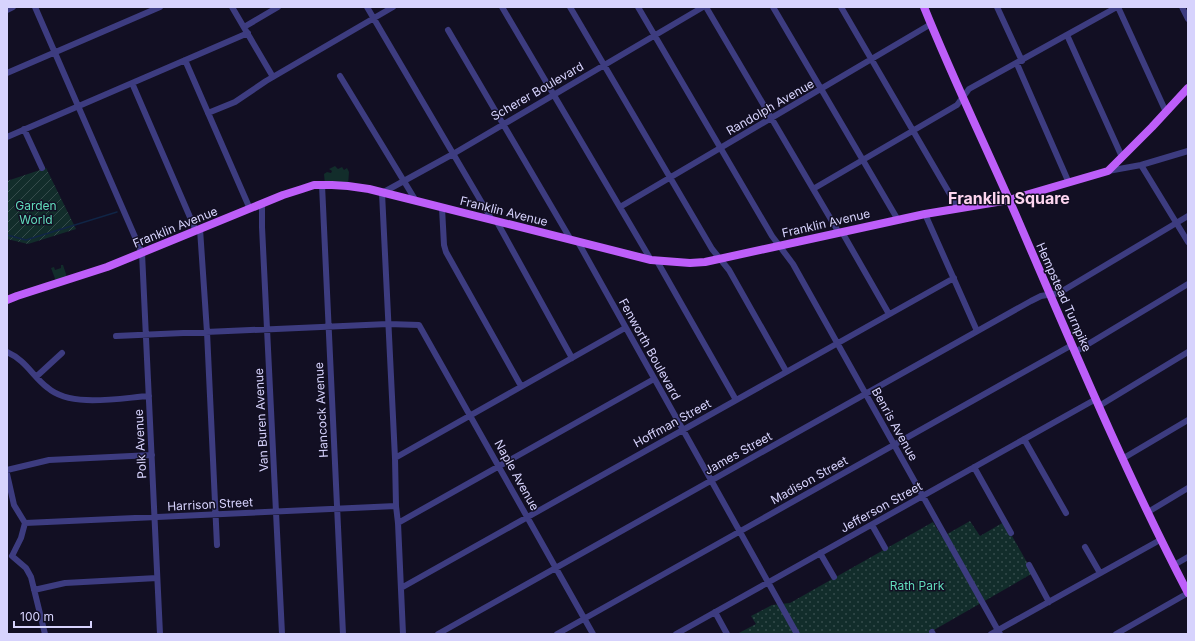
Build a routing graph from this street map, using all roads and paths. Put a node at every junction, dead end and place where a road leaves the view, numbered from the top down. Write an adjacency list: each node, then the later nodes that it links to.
1 (13, 7): 18 (street)
2 (35, 7): 27 (street)
3 (160, 7): 27 (street)
4 (232, 7): 22 (street)
5 (278, 7): 22 (street)
6 (367, 7): 19 (street)
7 (393, 7): 19 (street)
8 (502, 7): 38 (street)
9 (570, 7): 31 (street)
10 (638, 7): 25 (street, Benris Avenue)
11 (704, 7): 25 (street, Scherer Boulevard); 43 (street)
12 (773, 7): 37 (street)
13 (841, 7): 29 (street)
14 (924, 7): 21 (main road, Hempstead Turnpike)
15 (997, 7): 30 (street)
16 (1118, 7): 26 (street); 41 (street)
17 (1182, 7): 20 (street)
18 (7, 10)
19 (374, 18): 34 (street); 50 (street)
20 (1188, 19)
21 (931, 24): 29 (street, Randolph Avenue); 39 (main road, Hempstead Turnpike)
22 (244, 27): 24 (street)
23 (448, 30): 44 (street, Fenworth Boulevard)
24 (248, 33): 28 (street); 34 (street)
25 (654, 35): 31 (street, Scherer Boulevard); 48 (street, Benris Avenue)
26 (1067, 35): 30 (street); 51 (street)
27 (55, 53): 32 (street); 40 (street)
28 (185, 60): 35 (street); 42 (street)
29 (872, 60): 37 (street, Randolph Avenue); 46 (street)
30 (1020, 62): 39 (street); 58 (street)
31 (604, 65): 38 (street, Scherer Boulevard); 56 (street)
32 (7, 73)
33 (340, 76): 57 (street)
34 (274, 78): 42 (street)
35 (132, 83): 40 (street); 74 (street)
36 (1188, 88): 41 (main road)
37 (821, 89): 43 (street, Randolph Avenue); 52 (street)
38 (554, 94): 44 (street, Scherer Boulevard); 65 (street)
39 (963, 98): 46 (street); 62 (main road, Hempstead Turnpike)
40 (78, 106): 45 (street); 79 (street)
41 (1166, 112): 51 (main road)
42 (208, 113): 68 (street)
43 (771, 119): 48 (street, Randolph Avenue); 60 (street)
44 (504, 124): 50 (street, Scherer Boulevard); 76 (street, Fenworth Boulevard)
45 (24, 129): 47 (street); 54 (street)
46 (913, 130): 52 (street); 67 (street)
47 (7, 137)
48 (721, 148): 56 (street, Randolph Avenue); 78 (street, Benris Avenue)
49 (1188, 151): 53 (street)
50 (453, 154): 57 (street, Scherer Boulevard); 72 (street)
51 (1122, 157): 55 (main road)
52 (863, 160): 60 (street); 71 (street)
53 (1141, 165): 55 (street); 73 (street)
54 (42, 168)
55 (1108, 171): 58 (main road, Franklin Avenue)
56 (670, 178): 65 (street, Randolph Avenue); 80 (street)
57 (404, 182): 61 (street, Scherer Boulevard); 63 (street)
58 (1069, 183): 62 (main road, Franklin Avenue)
59 (322, 185): 61 (main road, Franklin Avenue); 64 (main road, Franklin Avenue); 88 (street, Hancock Avenue)
60 (813, 189): 75 (street)
61 (382, 194): 63 (main road, Franklin Avenue); 87 (street)
62 (1009, 200): 67 (main road, Franklin Avenue); 84 (main road, Hempstead Turnpike)
63 (416, 202): 66 (main road, Franklin Avenue)
64 (262, 204): 68 (main road, Franklin Avenue); 90 (street, Van Buren Avenue)
65 (620, 207): 81 (street)
66 (442, 208): 72 (main road, Franklin Avenue); 104 (street)
67 (958, 208): 69 (main road, Franklin Avenue)
68 (250, 209): 74 (main road, Franklin Avenue)
69 (925, 214): 71 (main road, Franklin Avenue); 82 (street)
70 (1188, 216): 73 (street, James Street)
71 (898, 220): 75 (main road, Franklin Avenue)
72 (495, 221): 76 (main road, Franklin Avenue); 100 (street)
73 (1176, 223): 77 (street); 84 (street, James Street)
74 (198, 230): 79 (main road, Franklin Avenue); 92 (street)
75 (841, 233): 78 (main road, Franklin Avenue); 86 (street)
76 (575, 241): 81 (main road, Franklin Avenue); 89 (street, Fenworth Boulevard)
77 (1188, 242)
78 (780, 246): 80 (main road, Franklin Avenue); 95 (street, Benris Avenue)
79 (142, 253): 85 (main road, Franklin Avenue); 93 (street, Polk Avenue)
80 (720, 259): 81 (main road, Franklin Avenue); 101 (street)
81 (654, 260): 107 (street)
82 (954, 278): 86 (street, Hoffman Street); 91 (street)
83 (1188, 284): 96 (street, Madison Street)
84 (1050, 295): 91 (street, James Street); 96 (main road, Hempstead Turnpike)
85 (7, 300)
86 (889, 314): 95 (street, Hoffman Street)
87 (388, 324): 88 (street); 109 (street, Naple Avenue); 115 (street)
88 (328, 326): 90 (street); 125 (street, Hancock Avenue)
89 (625, 328): 100 (street); 103 (street, Fenworth Boulevard)
90 (267, 329): 92 (street); 126 (street, Van Buren Avenue)
91 (977, 331): 105 (street, James Street)
92 (206, 332): 93 (street); 129 (street)
93 (146, 335): 94 (street); 106 (street, Polk Avenue)
94 (116, 336)
95 (837, 343): 101 (street, Hoffman Street); 105 (street, Benris Avenue)
96 (1074, 348): 108 (main road, Hempstead Turnpike); 113 (street, Madison Street)
97 (7, 352): 102 (street)
98 (1188, 352): 108 (street, Jefferson Street)
99 (62, 353): 102 (street)
100 (572, 358): 104 (street)
101 (786, 371): 107 (street, Hoffman Street)
102 (36, 376): 106 (street)
103 (654, 379): 111 (street, Fenworth Boulevard); 117 (street)
104 (521, 386): 109 (street)
105 (866, 394): 113 (street, Benris Avenue); 121 (street, James Street)
106 (149, 396): 114 (street, Polk Avenue)
107 (736, 400): 111 (street, Hoffman Street)
108 (1098, 402): 112 (street, Jefferson Street); 116 (main road, Hempstead Turnpike)
109 (470, 415): 115 (street); 117 (street, Naple Avenue)
110 (1188, 420): 116 (street)
111 (682, 430): 121 (street, Fenworth Boulevard); 130 (street, Hoffman Street)
112 (1024, 439): 118 (street, Jefferson Street); 128 (street)
113 (894, 445): 123 (street, Benris Avenue); 135 (street, Madison Street)
114 (152, 455): 119 (street); 131 (street, Polk Avenue)
115 (395, 458): 124 (street)
116 (1122, 459): 127 (main road, Hempstead Turnpike)
117 (499, 466): 130 (street, Naple Avenue); 133 (street)
118 (974, 468): 123 (street, Jefferson Street); 136 (street)
119 (7, 470)
120 (7, 474): 132 (street)
121 (711, 481): 135 (street, Fenworth Boulevard); 146 (street, James Street)
122 (1188, 488): 127 (street)
123 (923, 496): 134 (street, Jefferson Street); 157 (street, Benris Avenue)
124 (396, 506): 125 (street, Harrison Street); 133 (street)
125 (336, 508): 126 (street, Harrison Street); 161 (street, Hancock Avenue)
126 (276, 511): 129 (street, Harrison Street); 160 (street, Van Buren Avenue)
127 (1148, 512): 137 (main road, Hempstead Turnpike)
128 (1066, 513)
129 (215, 514): 131 (street, Harrison Street); 138 (street)
130 (528, 516): 146 (street, Naple Avenue); 151 (street, Hoffman Street)
131 (154, 517): 132 (street, Harrison Street); 149 (street, Polk Avenue)
132 (25, 523): 142 (street)
133 (398, 523): 151 (street)
134 (872, 525): 140 (street); 141 (street, Jefferson Street)
135 (739, 532): 150 (street, Fenworth Boulevard); 156 (street, Madison Street)
136 (1011, 533)
137 (1160, 540): 145 (main road, Hempstead Turnpike); 147 (street)
138 (217, 545)
139 (1085, 547): 147 (street)
140 (885, 548)
141 (820, 553): 148 (street); 150 (street, Jefferson Street)
142 (10, 556): 152 (street)
143 (1188, 557): 145 (street)
144 (1029, 565): 154 (street)
145 (1174, 565): 153 (main road, Hempstead Turnpike)
146 (556, 568): 156 (street, Naple Avenue); 163 (street, James Street)
147 (1100, 573): 154 (street)
148 (834, 577)
149 (157, 578): 152 (street); 159 (street, Polk Avenue)
150 (768, 583): 155 (street, Jefferson Street); 168 (street, Fenworth Boulevard)
151 (401, 588): 162 (street)
152 (34, 590): 158 (street)
153 (1188, 593): 170 (street)
154 (1049, 602): 157 (street)
155 (714, 612): 166 (street, Jefferson Street); 167 (street)
156 (585, 618): 164 (street, Madison Street); 165 (street, Naple Avenue)
157 (999, 632): 169 (street)
158 (45, 634)
159 (160, 634)
160 (282, 634)
161 (342, 634)
162 (403, 634)
163 (438, 634)
164 (557, 634)
165 (593, 634)
166 (676, 634)
167 (727, 634)
168 (797, 634)
169 (991, 634)
170 (1116, 634)

